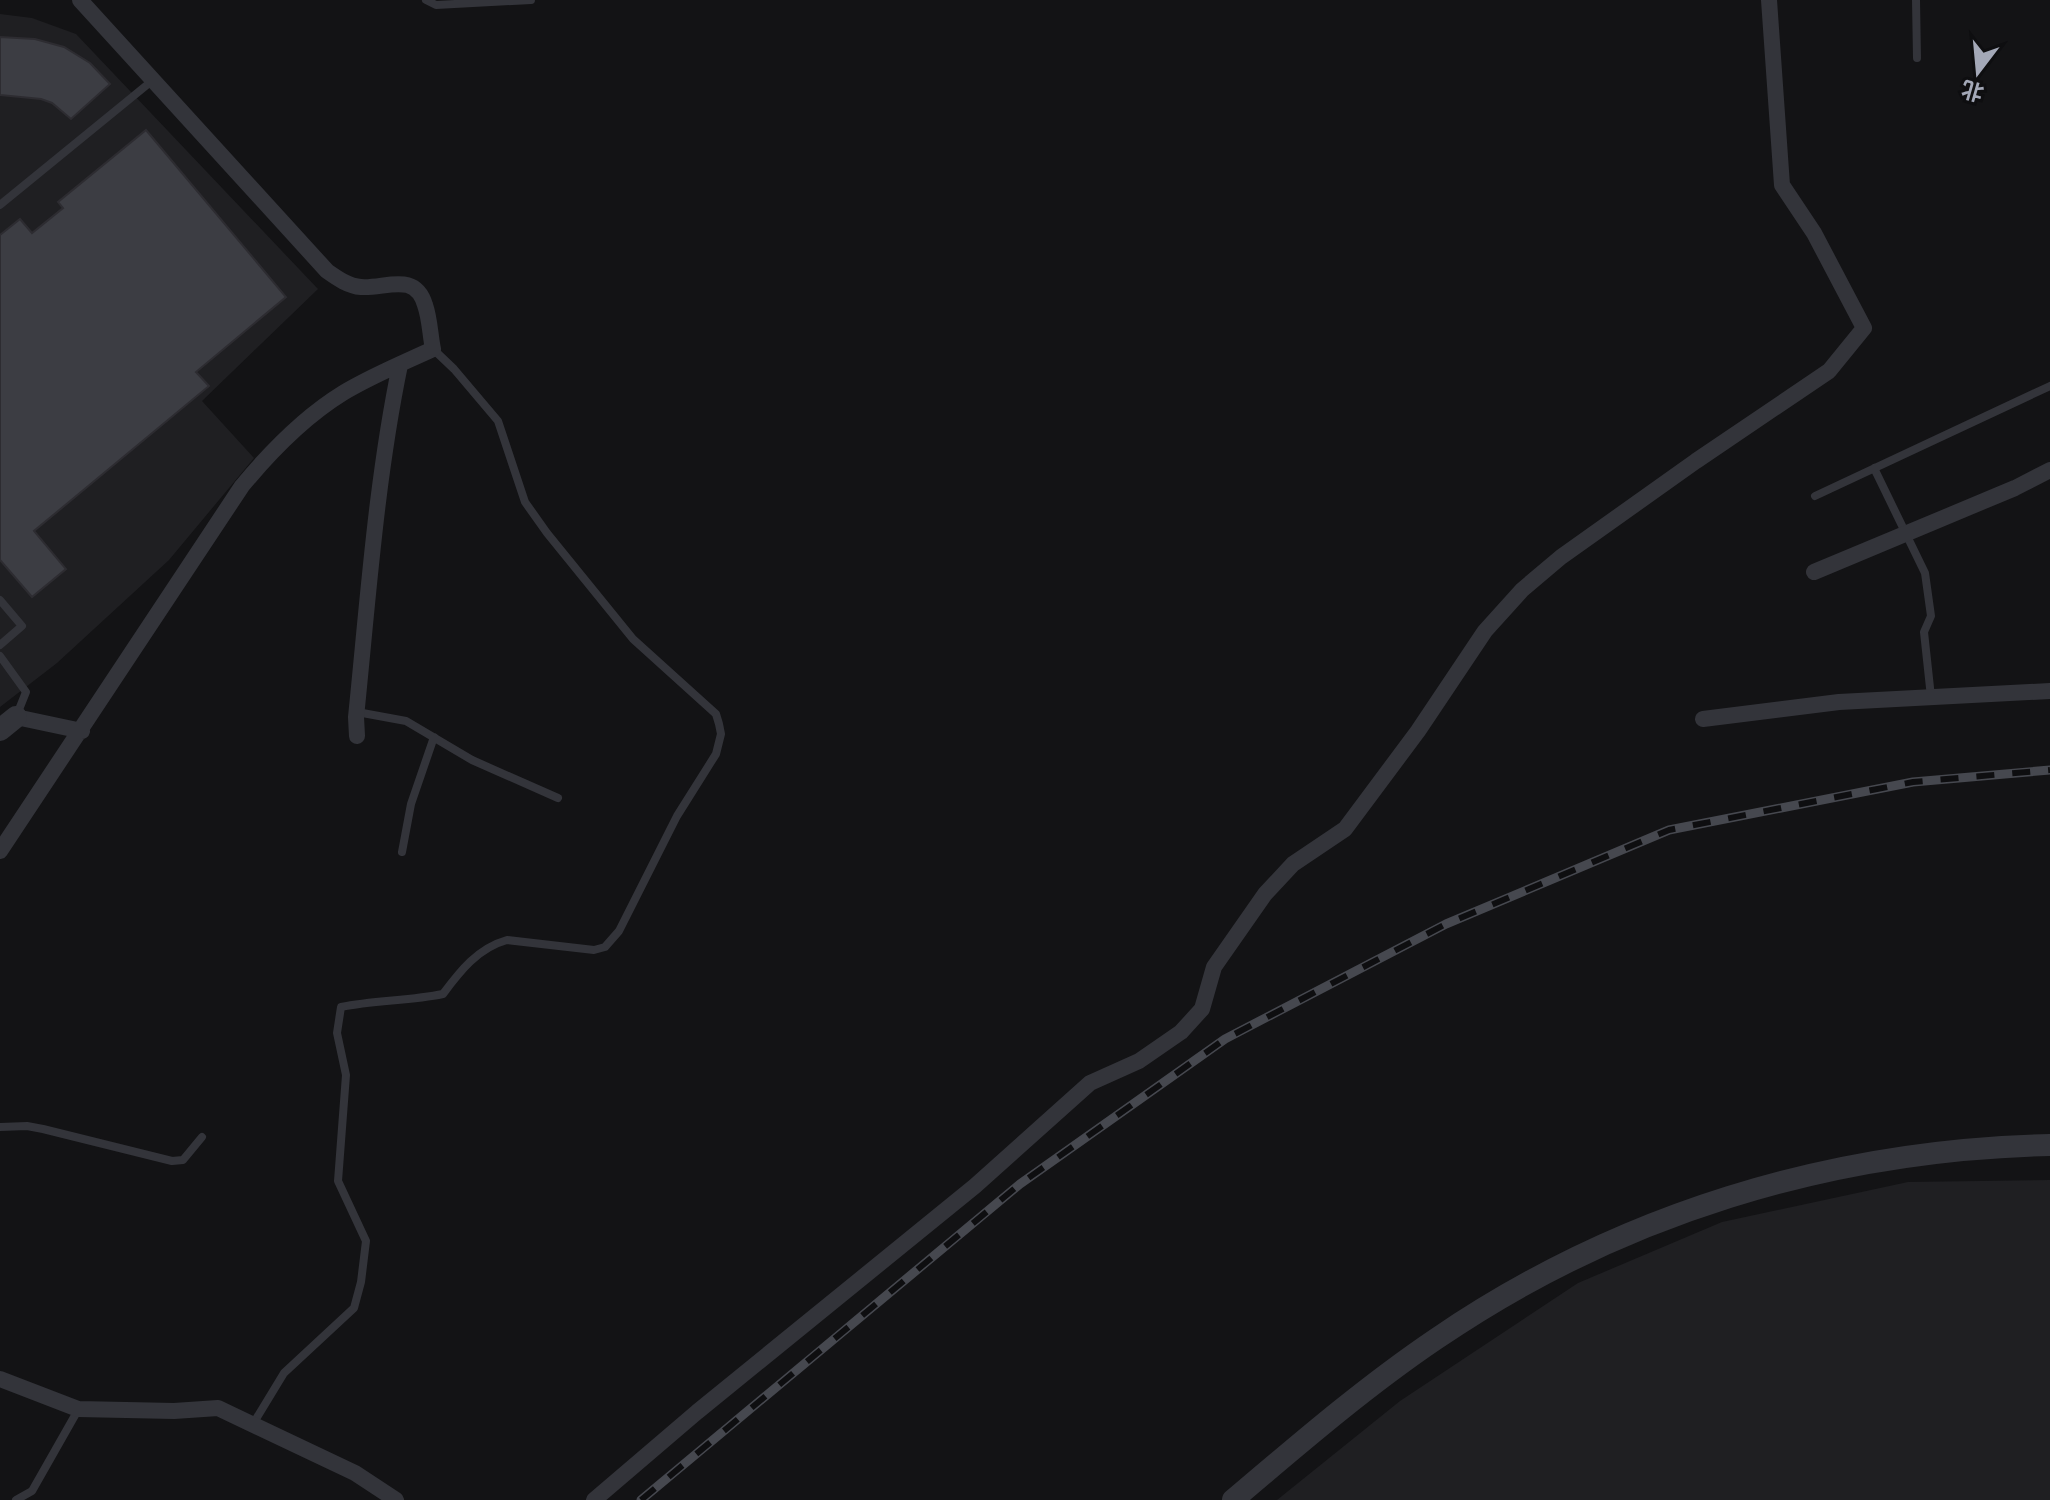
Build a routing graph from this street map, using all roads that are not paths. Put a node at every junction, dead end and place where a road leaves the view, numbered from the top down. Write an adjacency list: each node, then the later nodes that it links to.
1 (80, 0): 7 (street)
2 (426, 0): 3 (lane)
3 (531, 0)
4 (1769, 0): 39 (street)
5 (1916, 0): 6 (lane)
6 (1917, 58)
7 (153, 80): 8 (lane); 9 (street)
8 (0, 205)
9 (433, 349): 10 (street); 36 (lane)
10 (400, 365): 22 (street); 25 (street)
11 (2050, 386): 12 (lane)
12 (1874, 468): 14 (lane); 15 (lane)
13 (2050, 470): 15 (street)
14 (1815, 496)
15 (1906, 534): 16 (street); 21 (lane)
16 (1814, 572)
17 (0, 600): 18 (lane)
18 (0, 645)
19 (0, 656): 24 (lane)
20 (2050, 691): 21 (street)
21 (1931, 697): 23 (street)
22 (357, 712): 26 (street); 27 (lane)
23 (1703, 719)
24 (8, 723): 25 (street)
25 (82, 731): 29 (street)
26 (357, 736)
27 (434, 737): 28 (lane); 30 (lane)
28 (558, 798)
29 (0, 851)
30 (402, 852)
31 (0, 1127): 32 (lane)
32 (202, 1137)
33 (2050, 1145): 40 (street)
34 (0, 1379): 35 (street)
35 (78, 1409): 36 (street); 37 (lane)
36 (252, 1425): 38 (street)
37 (16, 1500)
38 (396, 1500)
39 (594, 1500)
40 (1233, 1500)

